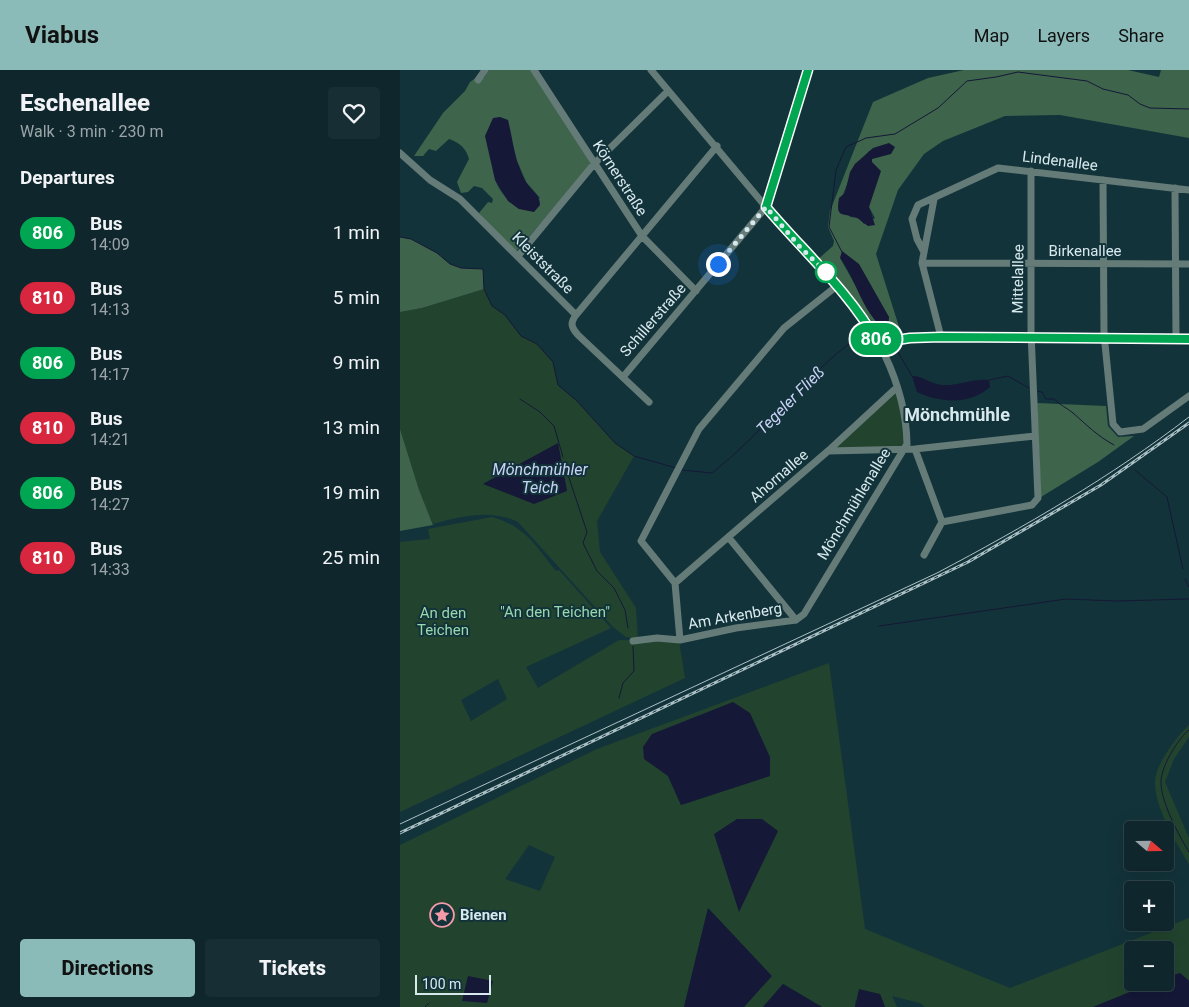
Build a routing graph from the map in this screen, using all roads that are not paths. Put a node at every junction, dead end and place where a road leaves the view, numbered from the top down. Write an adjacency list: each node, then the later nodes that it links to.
1 (485, 70): 5 (street)
2 (534, 70): 9 (street, Körnerstraße)
3 (651, 70): 6 (street, Mönchmühlenallee)
4 (808, 70): 15 (street, Schillerstraße)
5 (478, 80)
6 (668, 90): 7 (street, Mönchmühlenallee); 9 (street)
7 (717, 146): 15 (street, Mönchmühlenallee); 16 (street)
8 (400, 152): 18 (street, Kleiststraße)
9 (594, 164): 16 (street, Körnerstraße); 18 (street)
10 (1031, 171): 11 (street, Lindenallee); 14 (street, Lindenallee); 20 (street, Mittelallee)
11 (1103, 180): 12 (street, Lindenallee); 23 (street)
12 (1175, 188): 13 (street, Lindenallee); 21 (street)
13 (1189, 190)
14 (934, 198): 17 (street); 17 (street, Lindenallee)
15 (766, 207): 24 (street, Mönchmühlenallee); 25 (street, Schillerstraße)
16 (642, 236): 25 (street, Körnerstraße); 26 (street)
17 (924, 252): 19 (street)
18 (518, 256): 26 (street, Kleiststraße)
19 (922, 263): 20 (street, Birkenallee); 27 (street)
20 (1033, 264): 23 (street, Birkenallee); 28 (street, Mittelallee)
21 (1175, 264): 22 (street, Birkenallee); 23 (street, Birkenallee); 30 (street)
22 (1189, 264)
23 (1104, 265): 29 (street)
24 (838, 285): 32 (street, Mönchmühlenallee); 44 (street)
25 (696, 291): 33 (street, Schillerstraße)
26 (576, 315): 33 (street, Kleiststraße)
27 (941, 337): 28 (street); 32 (street)
28 (1032, 338): 29 (street); 37 (street, Mittelallee)
29 (1106, 338): 30 (street); 35 (street)
30 (1176, 339): 31 (street)
31 (1189, 339)
32 (878, 343): 34 (street, Mönchmühlenallee)
33 (623, 377): 36 (street, Kleiststraße)
34 (898, 388): 38 (street, Mönchmühlenallee); 40 (street, Ahornallee)
35 (1189, 396)
36 (649, 402)
37 (1035, 436): 39 (street); 41 (street, Mittelallee)
38 (903, 450): 39 (street); 40 (street); 45 (street, Mönchmühlenallee)
39 (915, 450): 41 (street)
40 (828, 451): 42 (street, Ahornallee)
41 (942, 522): 43 (street)
42 (729, 538): 44 (street, Ahornallee); 45 (street, Am Arkenberg)
43 (924, 556)
44 (675, 583): 46 (street)
45 (796, 620): 46 (street, Am Arkenberg)
46 (680, 640): 47 (street, Am Arkenberg)
47 (633, 641)

